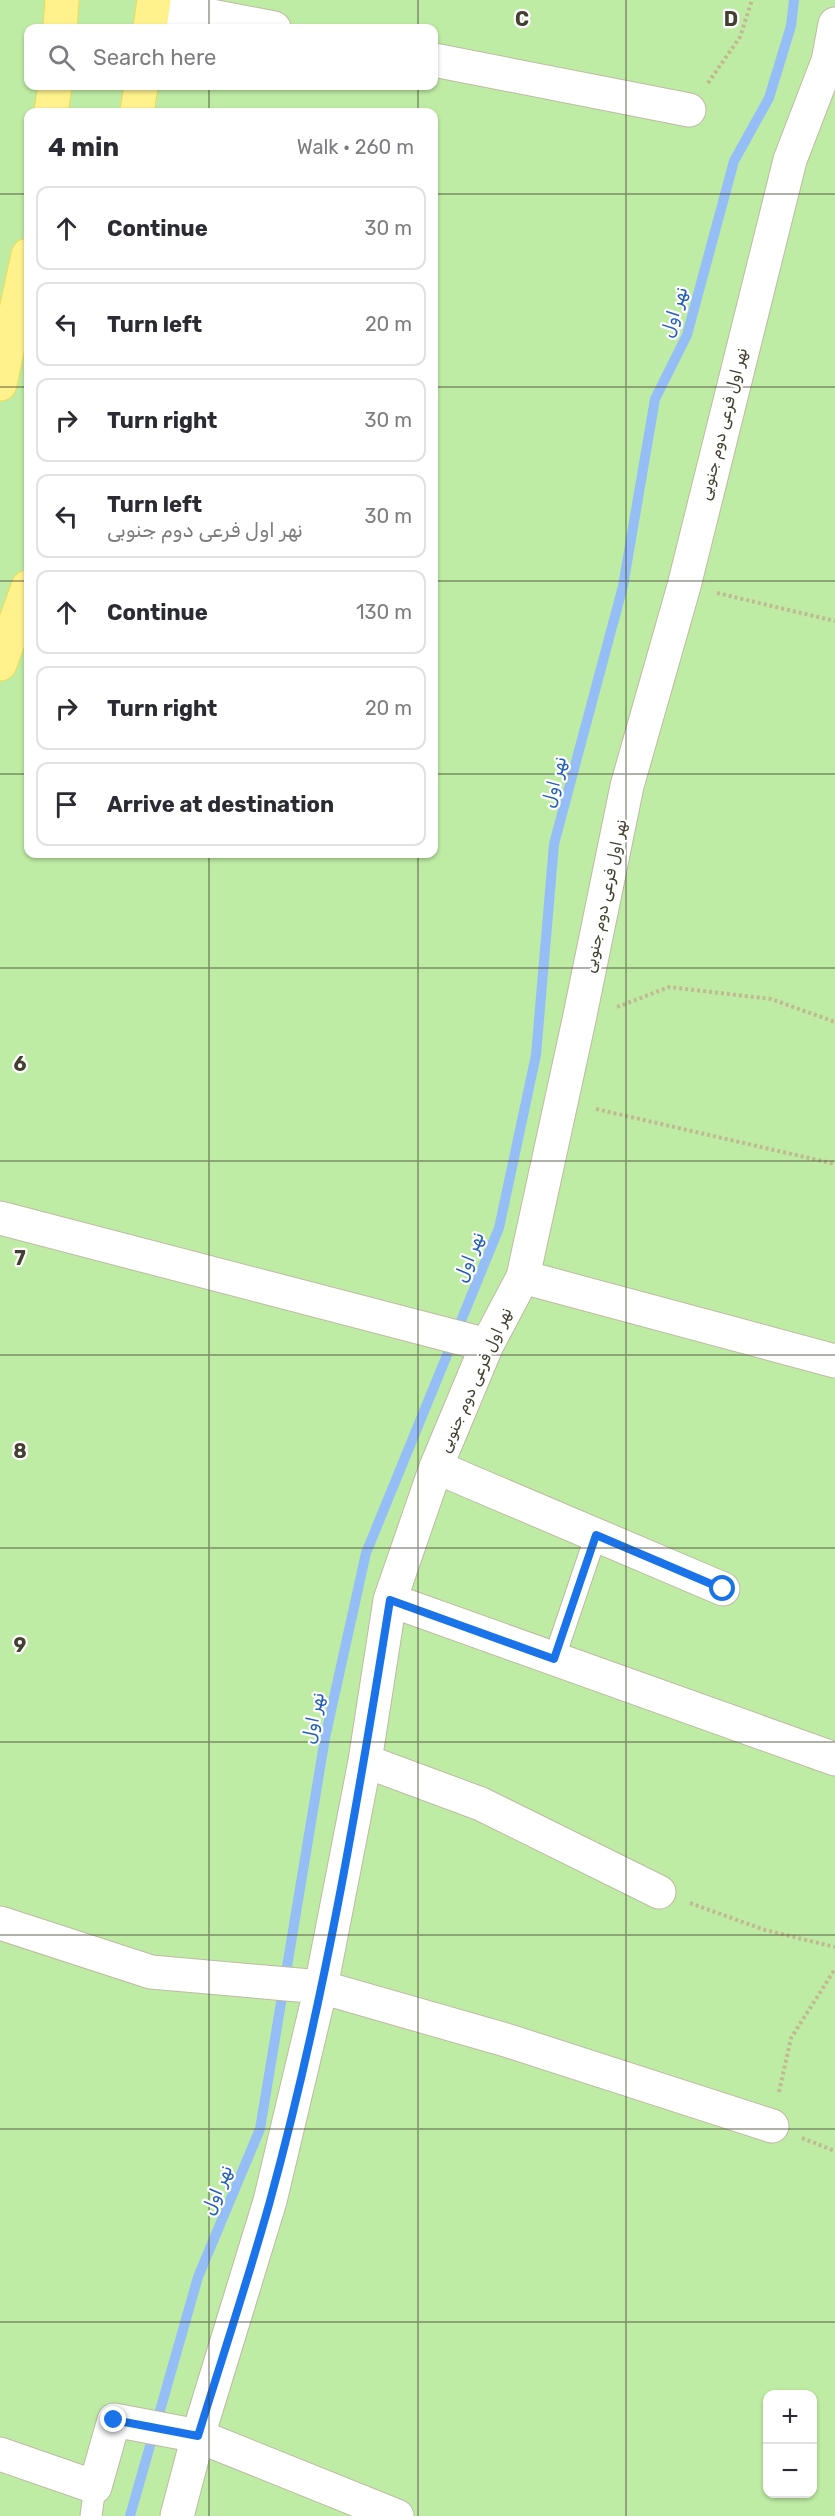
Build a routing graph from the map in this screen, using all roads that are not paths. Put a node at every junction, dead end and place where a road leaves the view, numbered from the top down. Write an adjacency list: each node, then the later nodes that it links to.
1 (62, 0): 3 (main road)
2 (153, 11): 4 (street)
3 (60, 24)
4 (246, 24)
5 (835, 24): 7 (street, نهر اول فرعی دوم جنوبی)
6 (438, 61): 12 (street)
7 (832, 62): 18 (street, نهر اول فرعی دوم جنوبی)
8 (54, 90): 10 (main road)
9 (140, 90): 11 (main road)
10 (52, 108)
11 (138, 108)
12 (689, 111)
13 (24, 273): 14 (main road)
14 (3, 365)
15 (24, 598): 16 (main road)
16 (0, 664)
17 (0, 1218): 19 (street)
18 (523, 1277): 19 (street, نهر اول فرعی دوم جنوبی); 20 (street)
19 (480, 1343): 21 (street, نهر اول فرعی دوم جنوبی)
20 (835, 1361)
21 (436, 1467): 22 (street); 24 (street, نهر اول فرعی دوم جنوبی)
22 (596, 1535): 23 (street); 25 (lane)
23 (723, 1589)
24 (390, 1600): 25 (street); 27 (street, نهر اول فرعی دوم جنوبی)
25 (554, 1659): 26 (street)
26 (835, 1759)
27 (365, 1761): 28 (street); 30 (street, نهر اول فرعی دوم جنوبی)
28 (659, 1892)
29 (0, 1923): 30 (street)
30 (311, 1986): 31 (street); 32 (street, نهر اول فرعی دوم جنوبی)
31 (772, 2126)
32 (188, 2434): 34 (street); 35 (street, نهر اول فرعی دوم جنوبی); 36 (street)
33 (0, 2454): 34 (street)
34 (93, 2501)
35 (177, 2516)
36 (397, 2516)

